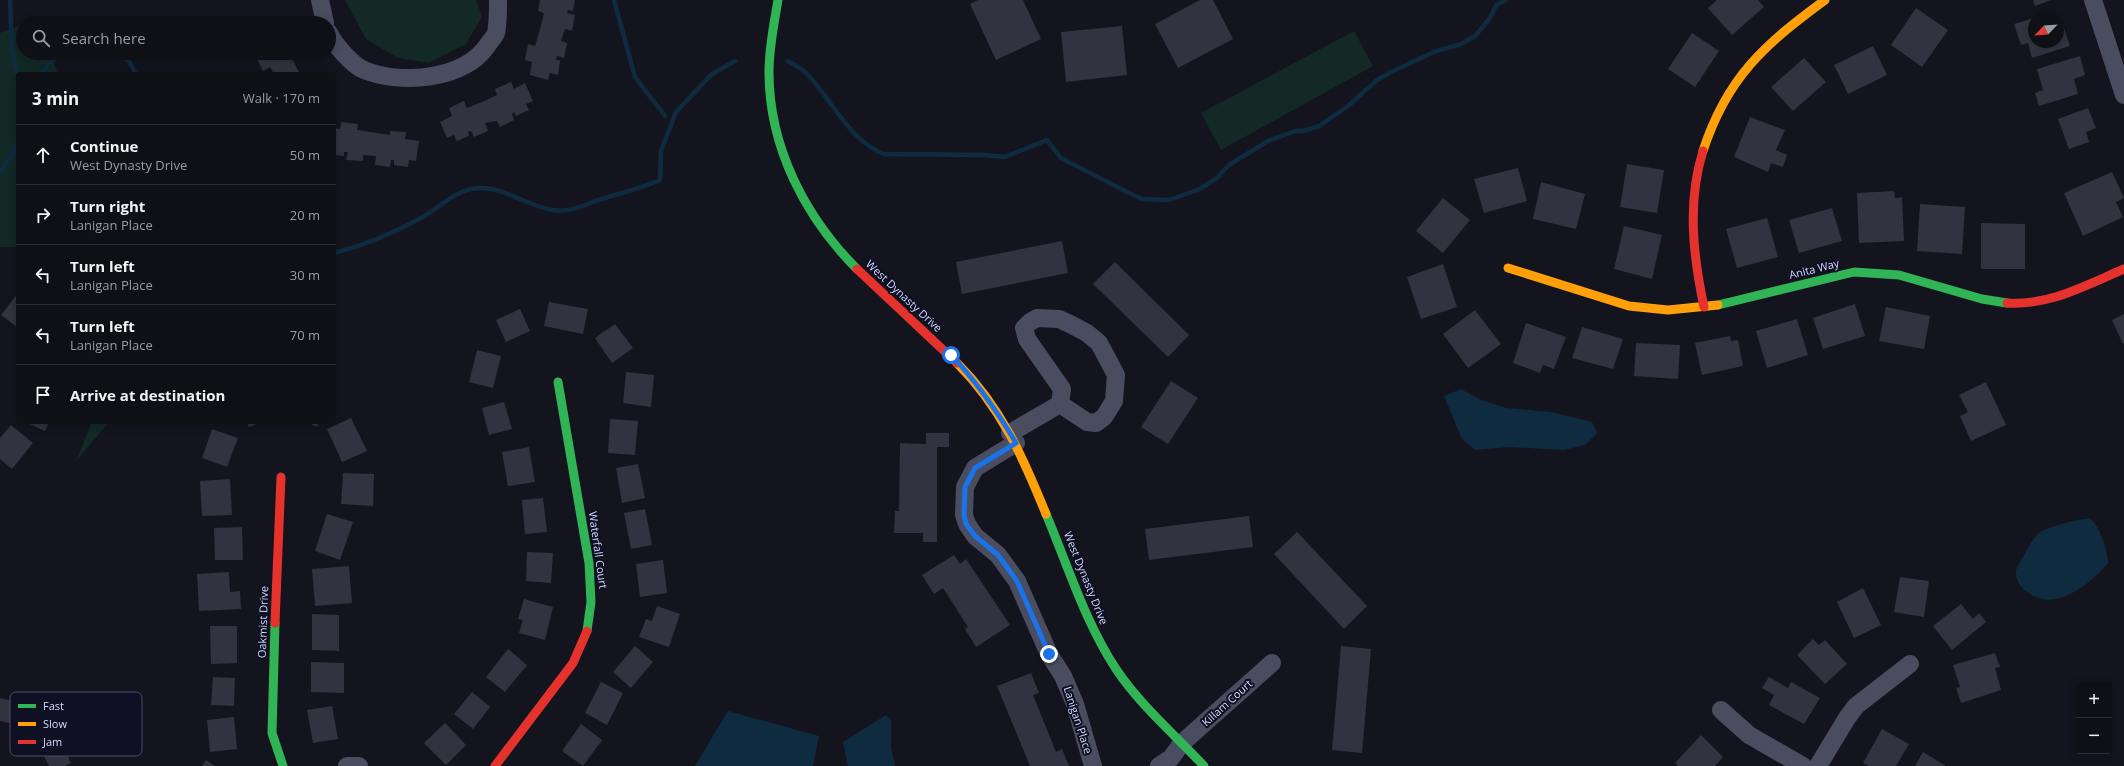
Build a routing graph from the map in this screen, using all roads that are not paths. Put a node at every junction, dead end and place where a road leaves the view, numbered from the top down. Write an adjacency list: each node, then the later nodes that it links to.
1 (320, 0): 6 (street)
2 (498, 0): 7 (street)
3 (778, 0): 15 (street, West Dynasty Drive)
4 (1825, 0): 12 (street)
5 (2094, 0): 8 (street)
6 (323, 16)
7 (336, 46)
8 (2119, 63): 9 (street)
9 (2124, 95)
10 (1508, 268): 12 (street, Anita Way)
11 (2124, 269): 12 (street, Anita Way)
12 (1704, 307)
13 (558, 382): 24 (street, Waterfall Court)
14 (1060, 404): 14 (street); 15 (street, Lanigan Place)
15 (1013, 438): 20 (street, West Dynasty Drive); 25 (street, Lanigan Place)
16 (281, 477): 21 (street, Oakmist Drive)
17 (1272, 663): 20 (street, Killam Court)
18 (1910, 664): 29 (street)
19 (1721, 710): 28 (street)
20 (1182, 743): 26 (street, Killam Court); 27 (street, West Dynasty Drive)
21 (283, 766)
22 (347, 766): 23 (street)
23 (359, 766)
24 (495, 766)
25 (1092, 766)
26 (1159, 766)
27 (1204, 766)
28 (1803, 766)
29 (1818, 766)

